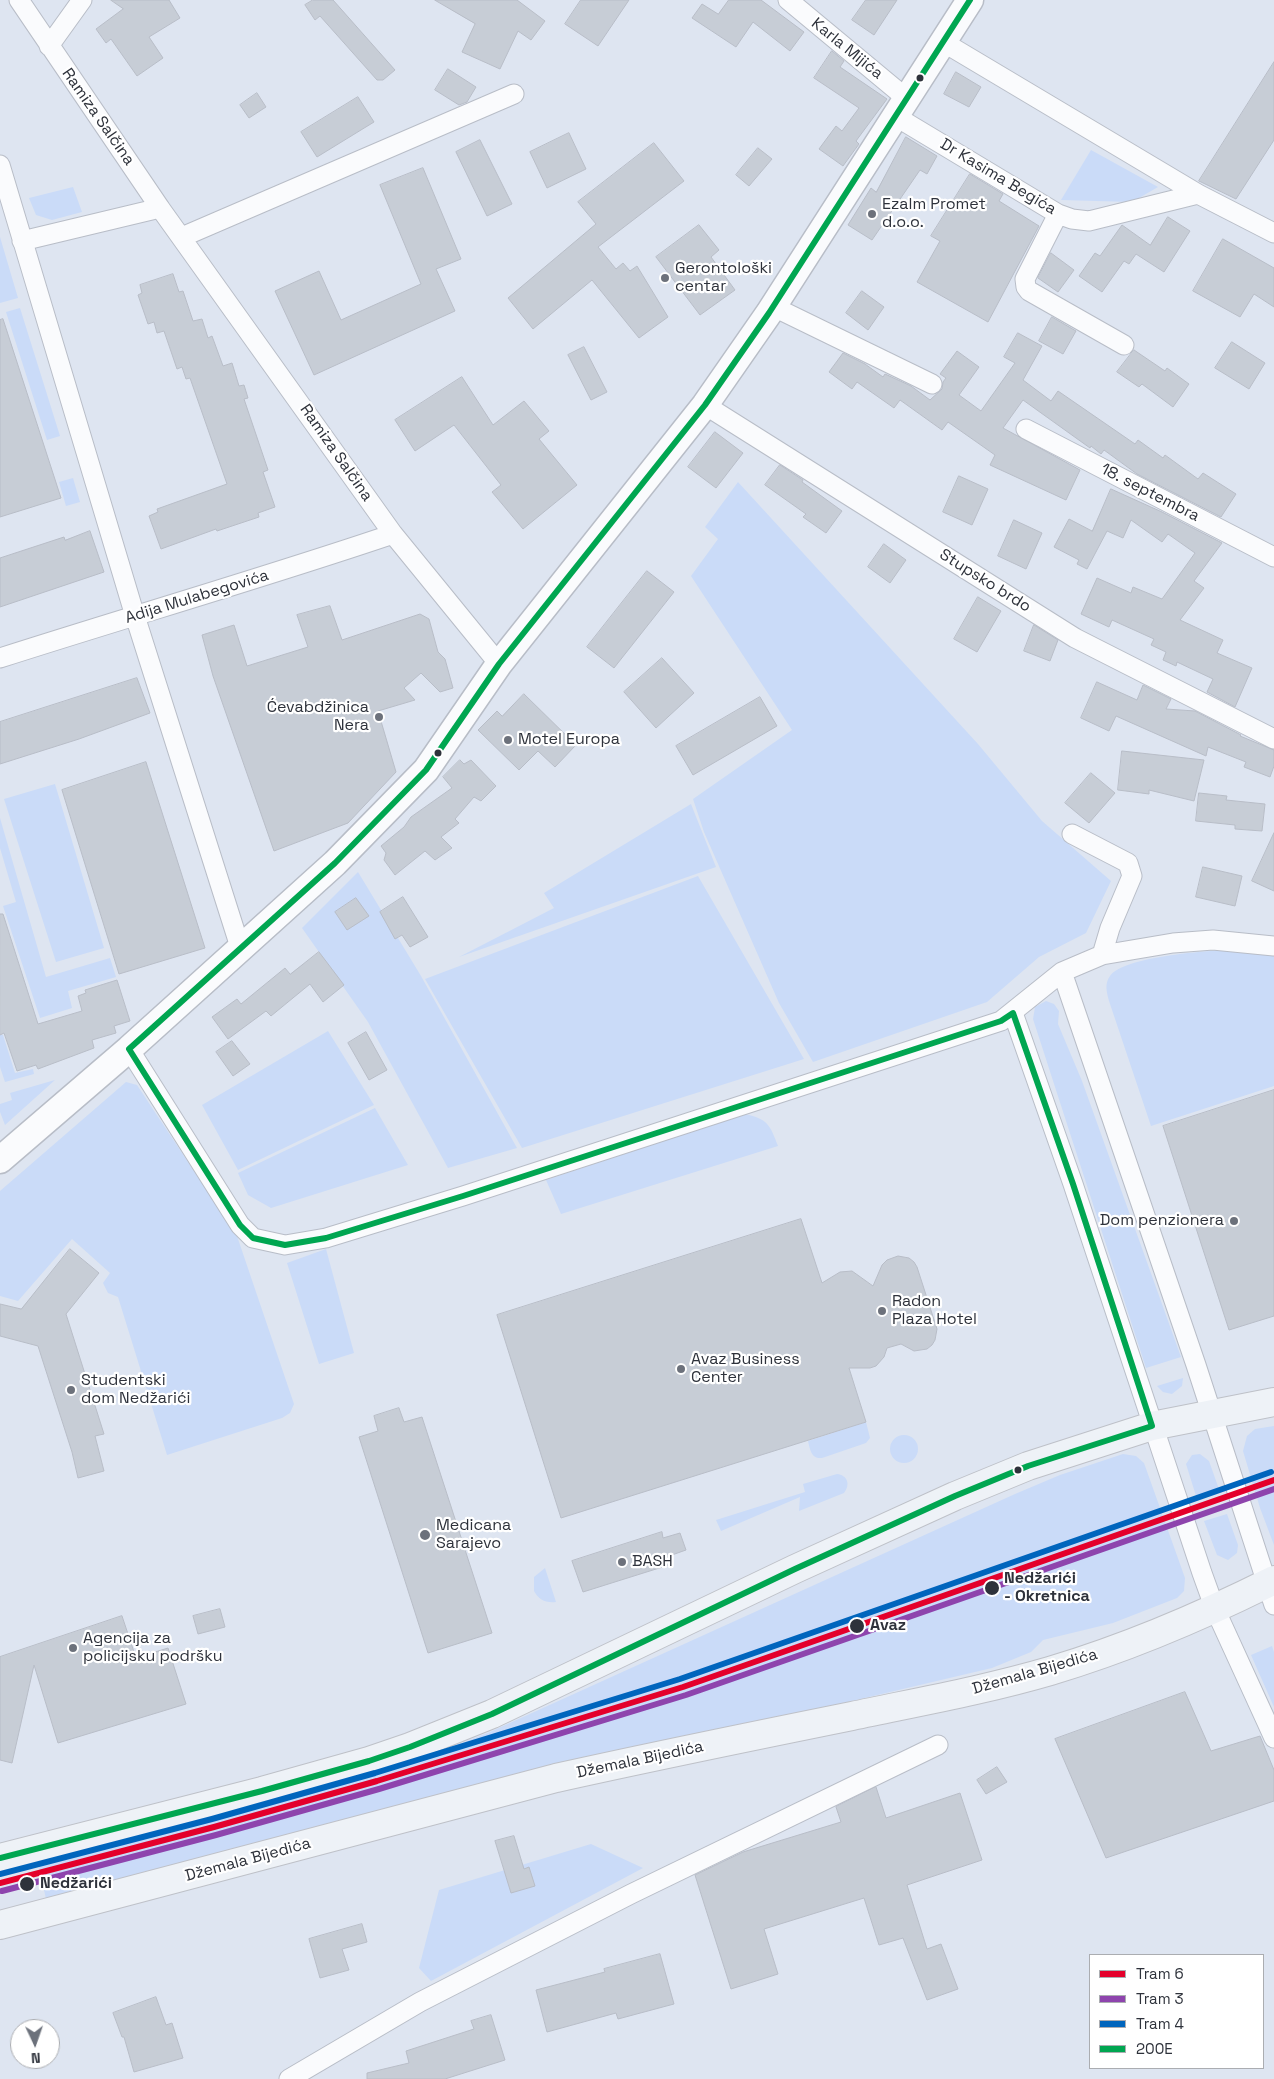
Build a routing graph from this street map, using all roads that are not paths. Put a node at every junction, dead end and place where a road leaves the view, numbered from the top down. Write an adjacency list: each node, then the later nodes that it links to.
1 (19, 0): 6 (street, Ramiza Salčina)
2 (82, 0): 6 (street)
3 (788, 0): 8 (street, Karla Mijića)
4 (970, 0): 5 (street)
5 (943, 42): 8 (street); 10 (street)
6 (49, 46): 11 (street, Ramiza Salčina)
7 (514, 94): 14 (street)
8 (900, 107): 12 (street, Dr Kasima Begića); 16 (street)
9 (0, 165): 15 (street)
10 (1198, 194): 12 (street, Dr Kasima Begića); 13 (street)
11 (160, 208): 14 (street, Ramiza Salčina); 15 (street)
12 (1058, 214): 17 (street)
13 (1274, 233)
14 (182, 237): 21 (street, Ramiza Salčina)
15 (22, 241): 23 (street)
16 (769, 313): 18 (street); 19 (street)
17 (1124, 345)
18 (932, 384)
19 (705, 405): 25 (street); 26 (street, Stupsko brdo)
20 (1026, 429): 22 (street, 18. septembra)
21 (393, 534): 23 (street, Adija Mulabegovića); 25 (street, Ramiza Salčina)
22 (1274, 557)
23 (135, 616): 24 (street, Adija Mulabegovića); 29 (street)
24 (0, 658)
25 (499, 664): 29 (street)
26 (1274, 739)
27 (1072, 834): 30 (street)
28 (1274, 946): 30 (street)
29 (240, 947): 33 (street)
30 (1102, 955): 31 (street)
31 (1062, 972): 32 (street); 36 (street)
32 (1013, 1013): 33 (street); 37 (street)
33 (129, 1049): 34 (street)
34 (0, 1160)
35 (1274, 1402): 36 (main road)
36 (1211, 1414): 37 (main road); 38 (street)
37 (1152, 1426): 39 (street); 42 (main road)
38 (1272, 1590): 39 (main road, Džemala Bijedića)
39 (1215, 1609): 40 (street); 43 (main road, Džemala Bijedića)
40 (1274, 1738)
41 (938, 1745): 44 (street)
42 (0, 1858)
43 (0, 1925)
44 (289, 2079)

